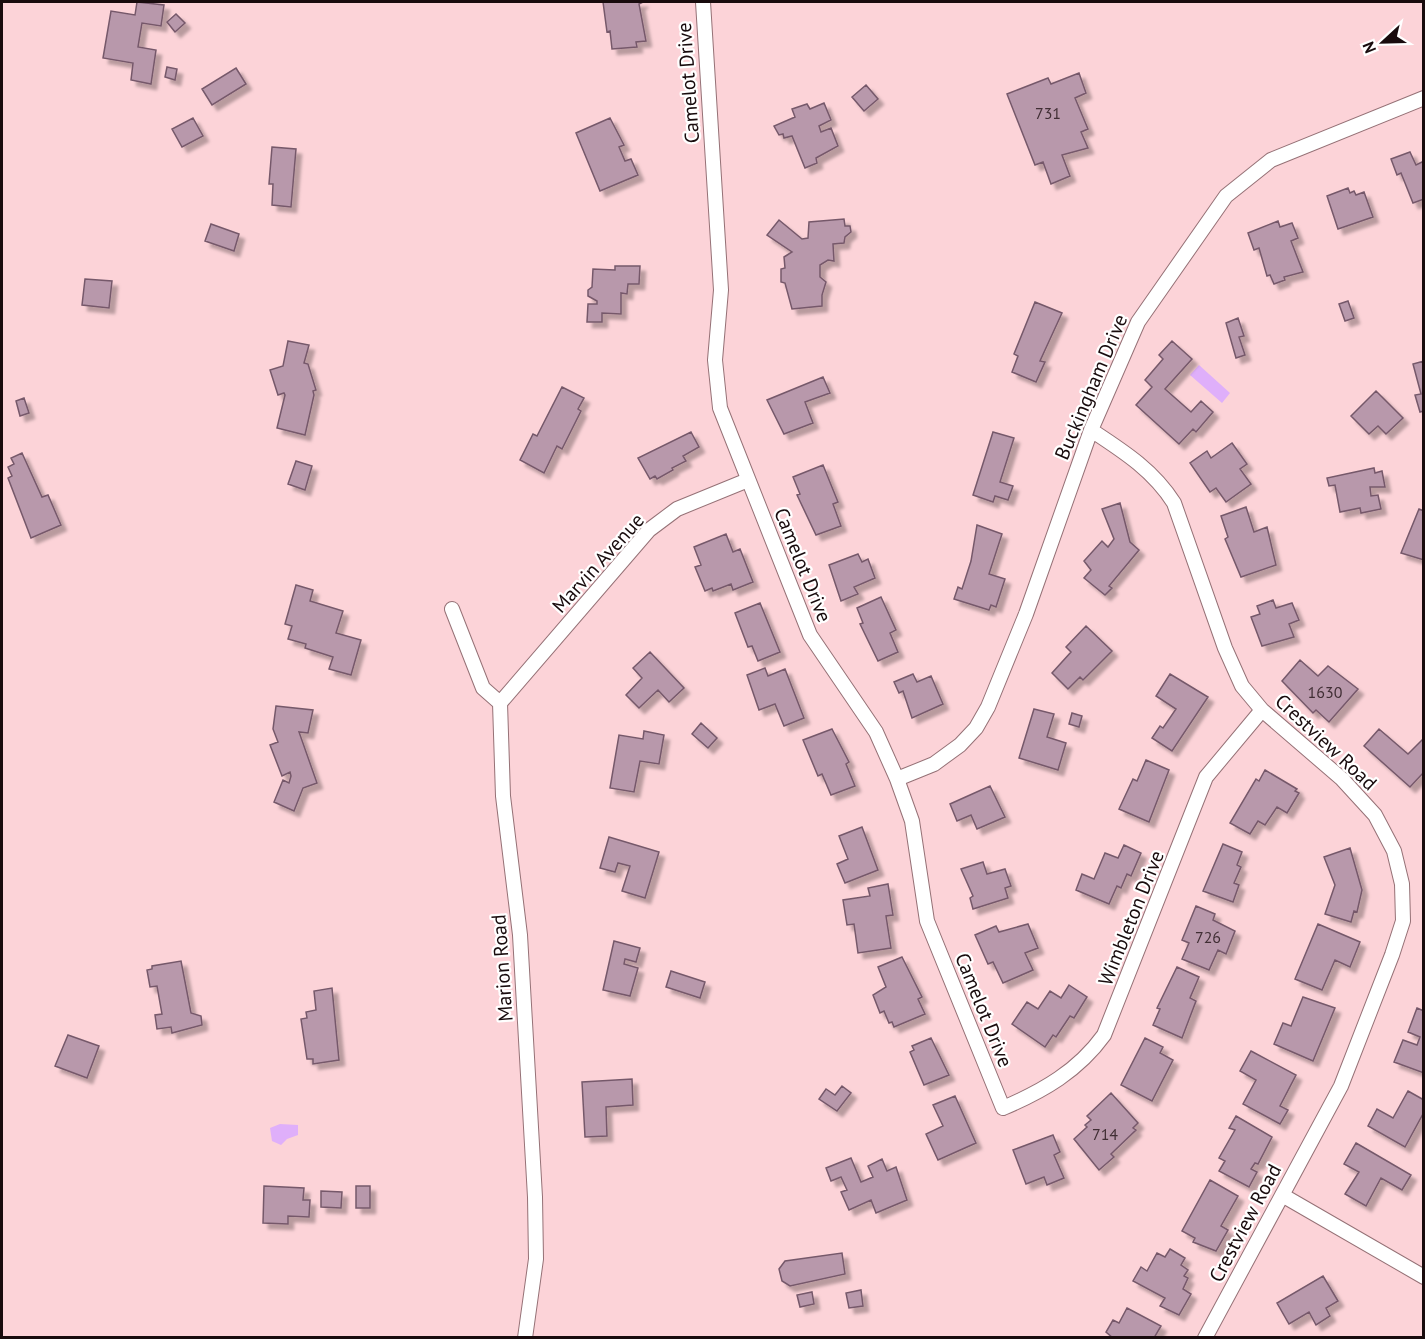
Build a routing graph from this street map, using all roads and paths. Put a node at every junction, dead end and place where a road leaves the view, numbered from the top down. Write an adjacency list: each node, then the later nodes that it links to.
1 (703, 2): 4 (street, Camelot Drive)
2 (1424, 98): 3 (street, Buckingham Drive)
3 (1091, 430): 7 (street, Crestview Road); 8 (street, Buckingham Drive)
4 (748, 480): 6 (street, Marvin Avenue); 8 (street, Camelot Drive)
5 (453, 609): 6 (street)
6 (500, 703): 12 (street, Marion Road)
7 (1262, 710): 9 (street, Wimbleton Drive); 10 (street, Crestview Road)
8 (897, 779): 9 (street, Camelot Drive)
9 (1003, 1108)
10 (1282, 1195): 11 (street); 13 (street, Crestview Road)
11 (1424, 1277)
12 (525, 1338)
13 (1205, 1338)

